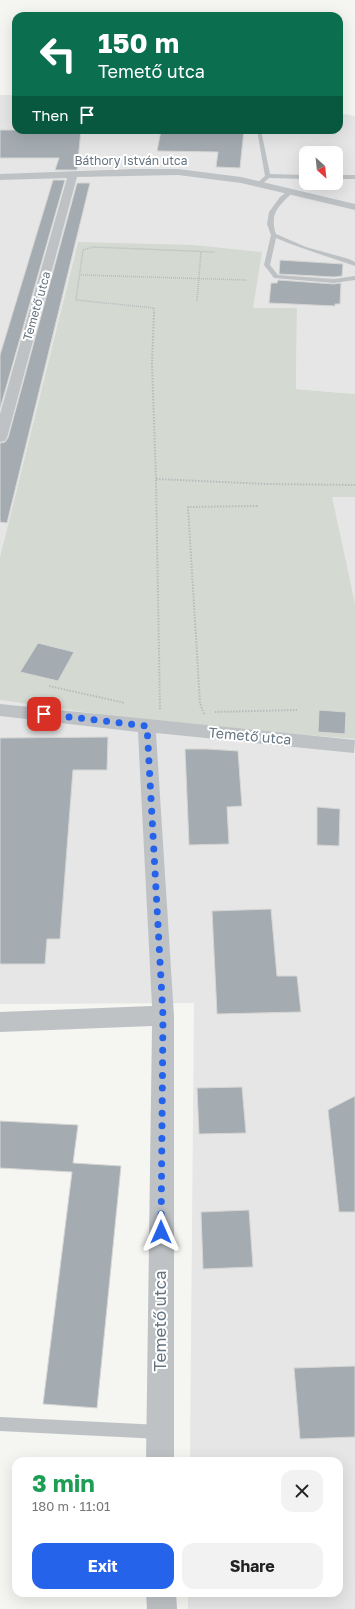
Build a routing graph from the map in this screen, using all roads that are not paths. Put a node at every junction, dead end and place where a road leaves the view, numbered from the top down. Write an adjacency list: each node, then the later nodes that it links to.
1 (260, 134): 3 (lane)
2 (73, 174): 5 (street, Báthory István utca); 8 (street, Báthory István utca); 14 (street, Temető utca)
3 (268, 176): 4 (lane); 8 (lane)
4 (299, 176)
5 (0, 177)
6 (343, 177): 7 (lane)
7 (355, 177)
8 (259, 184): 9 (street, Báthory István utca)
9 (290, 192): 10 (street, Báthory István utca); 11 (lane)
10 (355, 207)
11 (274, 235): 12 (lane); 13 (lane)
12 (355, 264)
13 (355, 278)
14 (0, 438)
15 (0, 710): 16 (street, Temető utca)
16 (153, 719): 17 (street, Temető utca); 18 (street, Temető utca)
17 (354, 746)
18 (163, 1016): 19 (street); 21 (street, Temető utca)
19 (0, 1022)
20 (0, 1424): 21 (lane)
21 (160, 1432): 22 (street, Temető utca)
22 (160, 1457)
23 (161, 1597): 24 (street)
24 (162, 1609)

